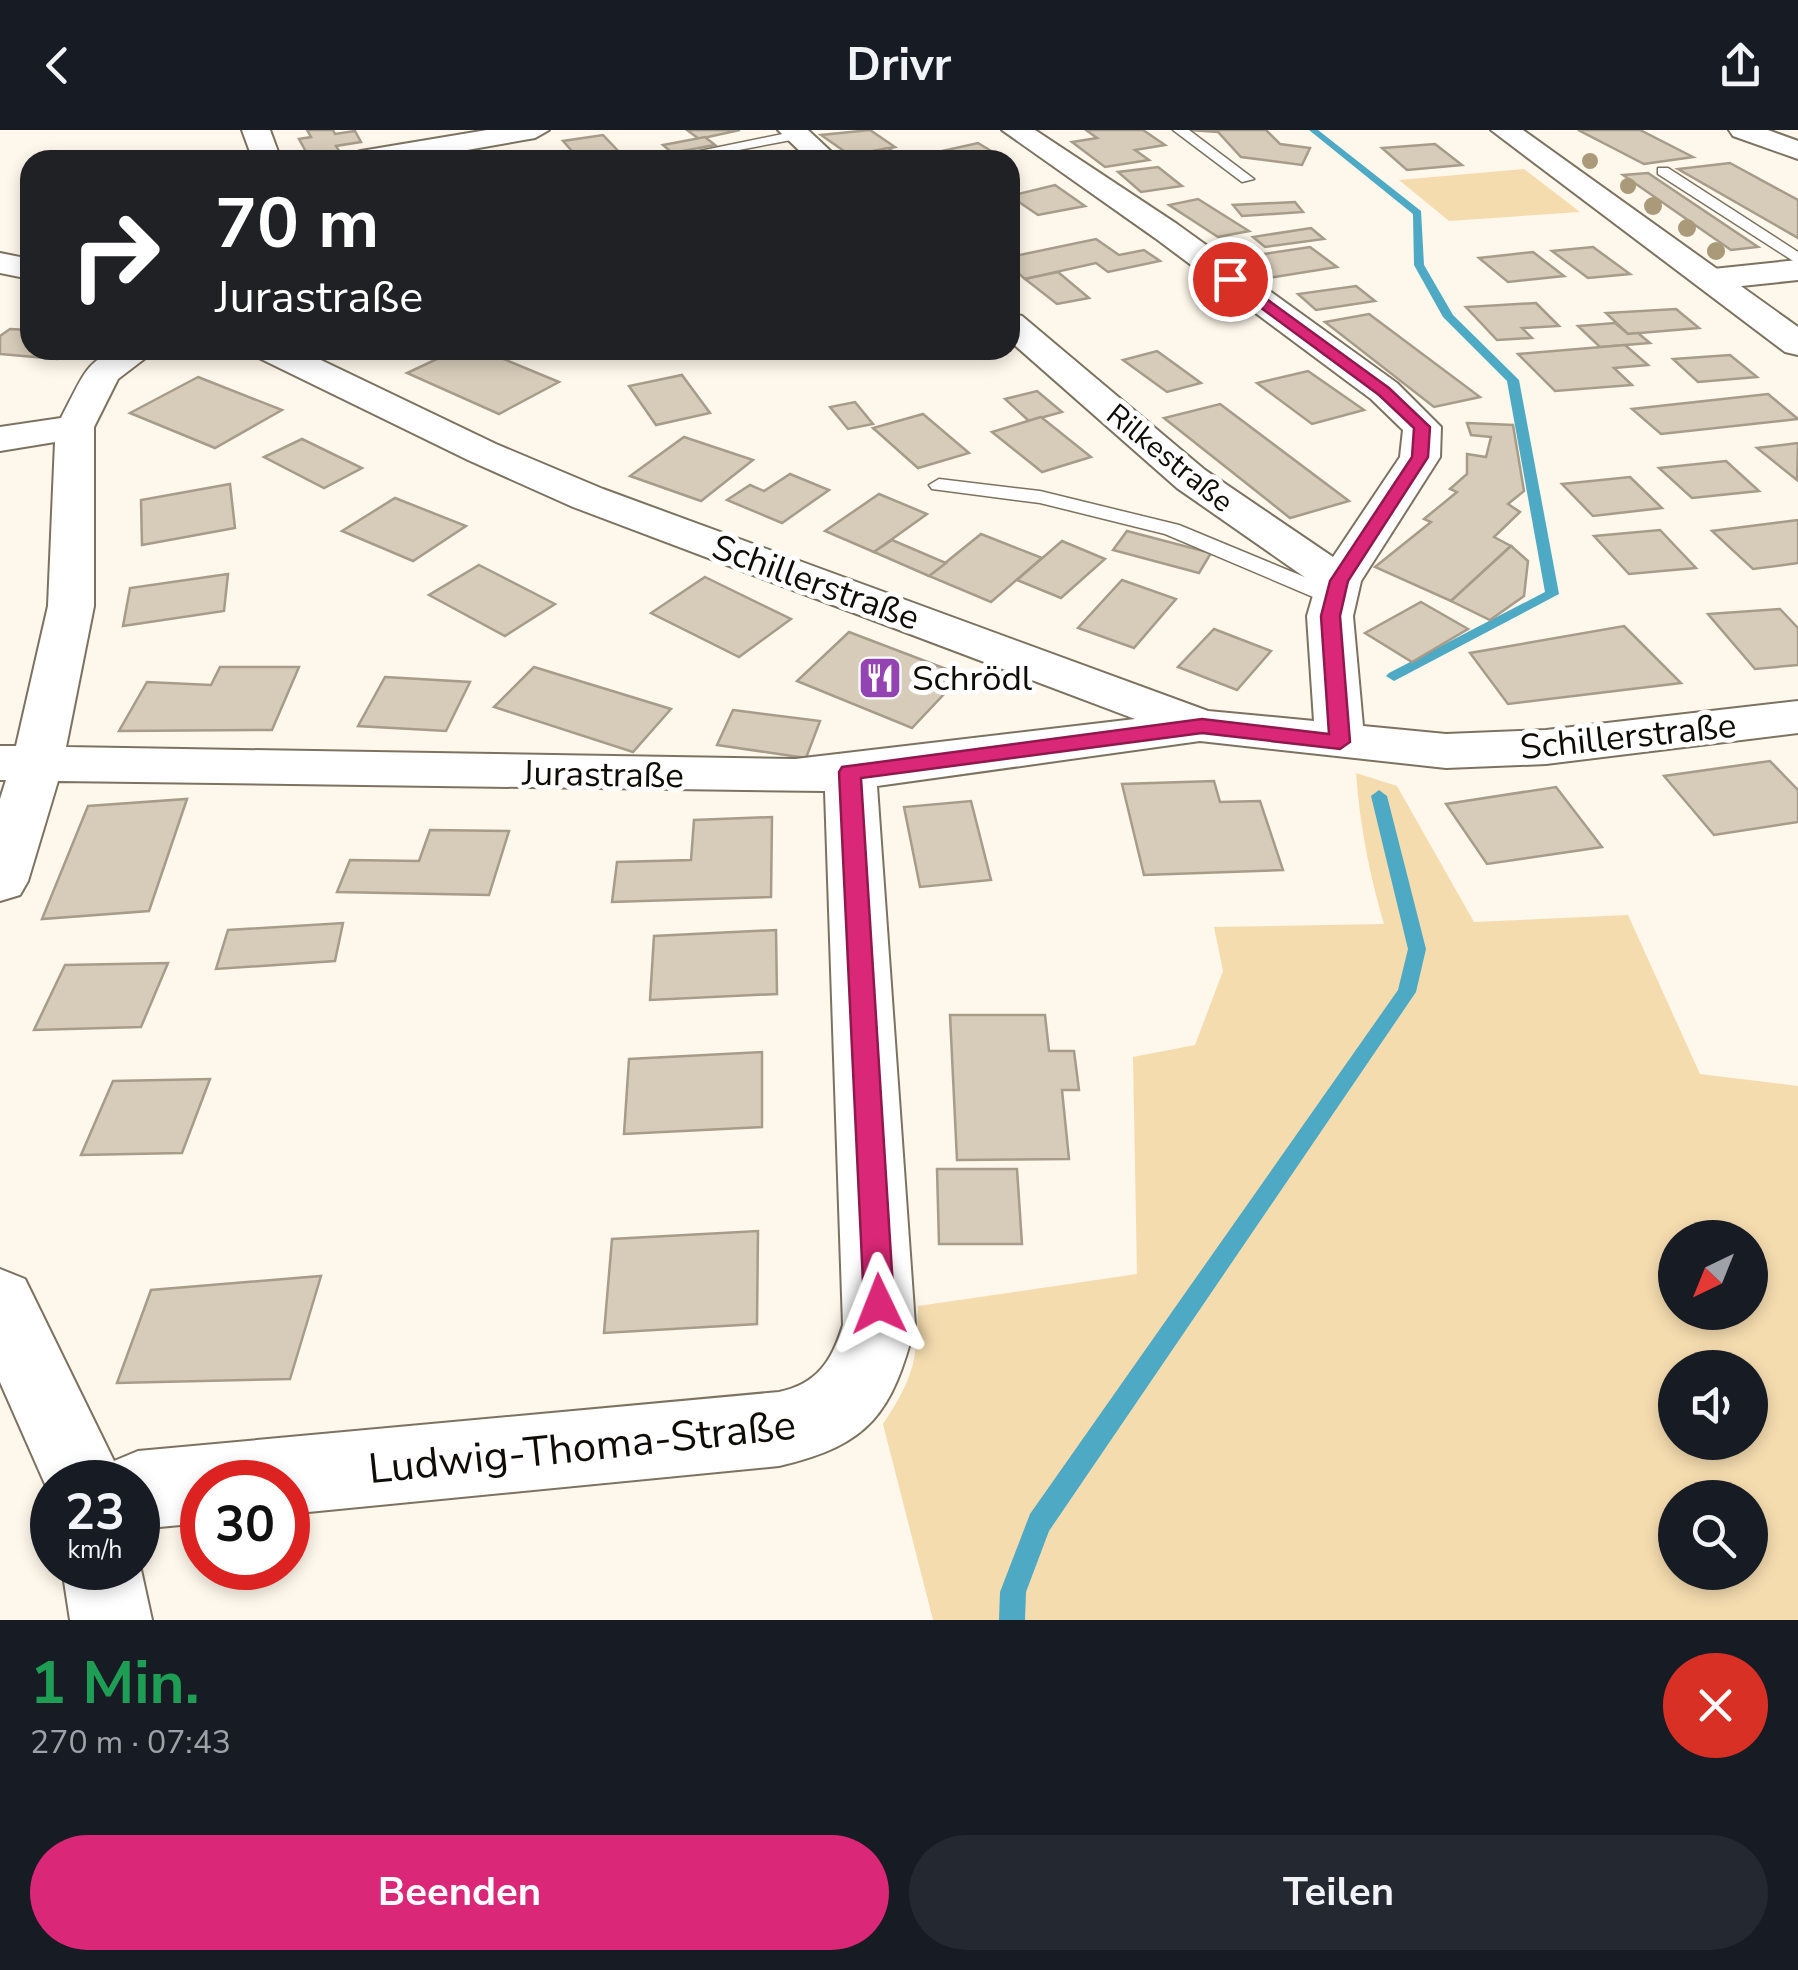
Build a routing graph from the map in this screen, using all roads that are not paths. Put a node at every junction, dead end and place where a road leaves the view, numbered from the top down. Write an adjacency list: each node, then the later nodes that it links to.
1 (535, 130): 7 (street)
2 (1016, 130): 23 (street)
3 (1180, 130): 12 (lane)
4 (1505, 130): 15 (street)
5 (1743, 130): 10 (street)
6 (794, 132): 8 (lane); 9 (street)
7 (419, 150)
8 (710, 150)
9 (815, 150)
10 (1798, 152)
11 (1663, 171): 13 (lane)
12 (1247, 179)
13 (1798, 258)
14 (1798, 270): 15 (street)
15 (1712, 279): 17 (street)
16 (1020, 332): 23 (street, Rilkestraße)
17 (1798, 344)
18 (123, 360): 20 (street)
19 (293, 360): 25 (street, Schillerstraße)
20 (75, 427): 21 (street); 27 (street)
21 (0, 439)
22 (939, 485): 23 (lane)
23 (1336, 589): 26 (street)
24 (1798, 717): 26 (street, Schillerstraße)
25 (1202, 726): 26 (street, Schillerstraße); 28 (street, Jurastraße)
26 (1340, 742)
27 (19, 762): 28 (street, Jurastraße); 29 (street)
28 (850, 772): 32 (street, Ludwig-Thoma-Straße)
29 (0, 881)
30 (0, 1302): 31 (street)
31 (74, 1460)
32 (310, 1473)
33 (106, 1590): 34 (street)
34 (111, 1620)

